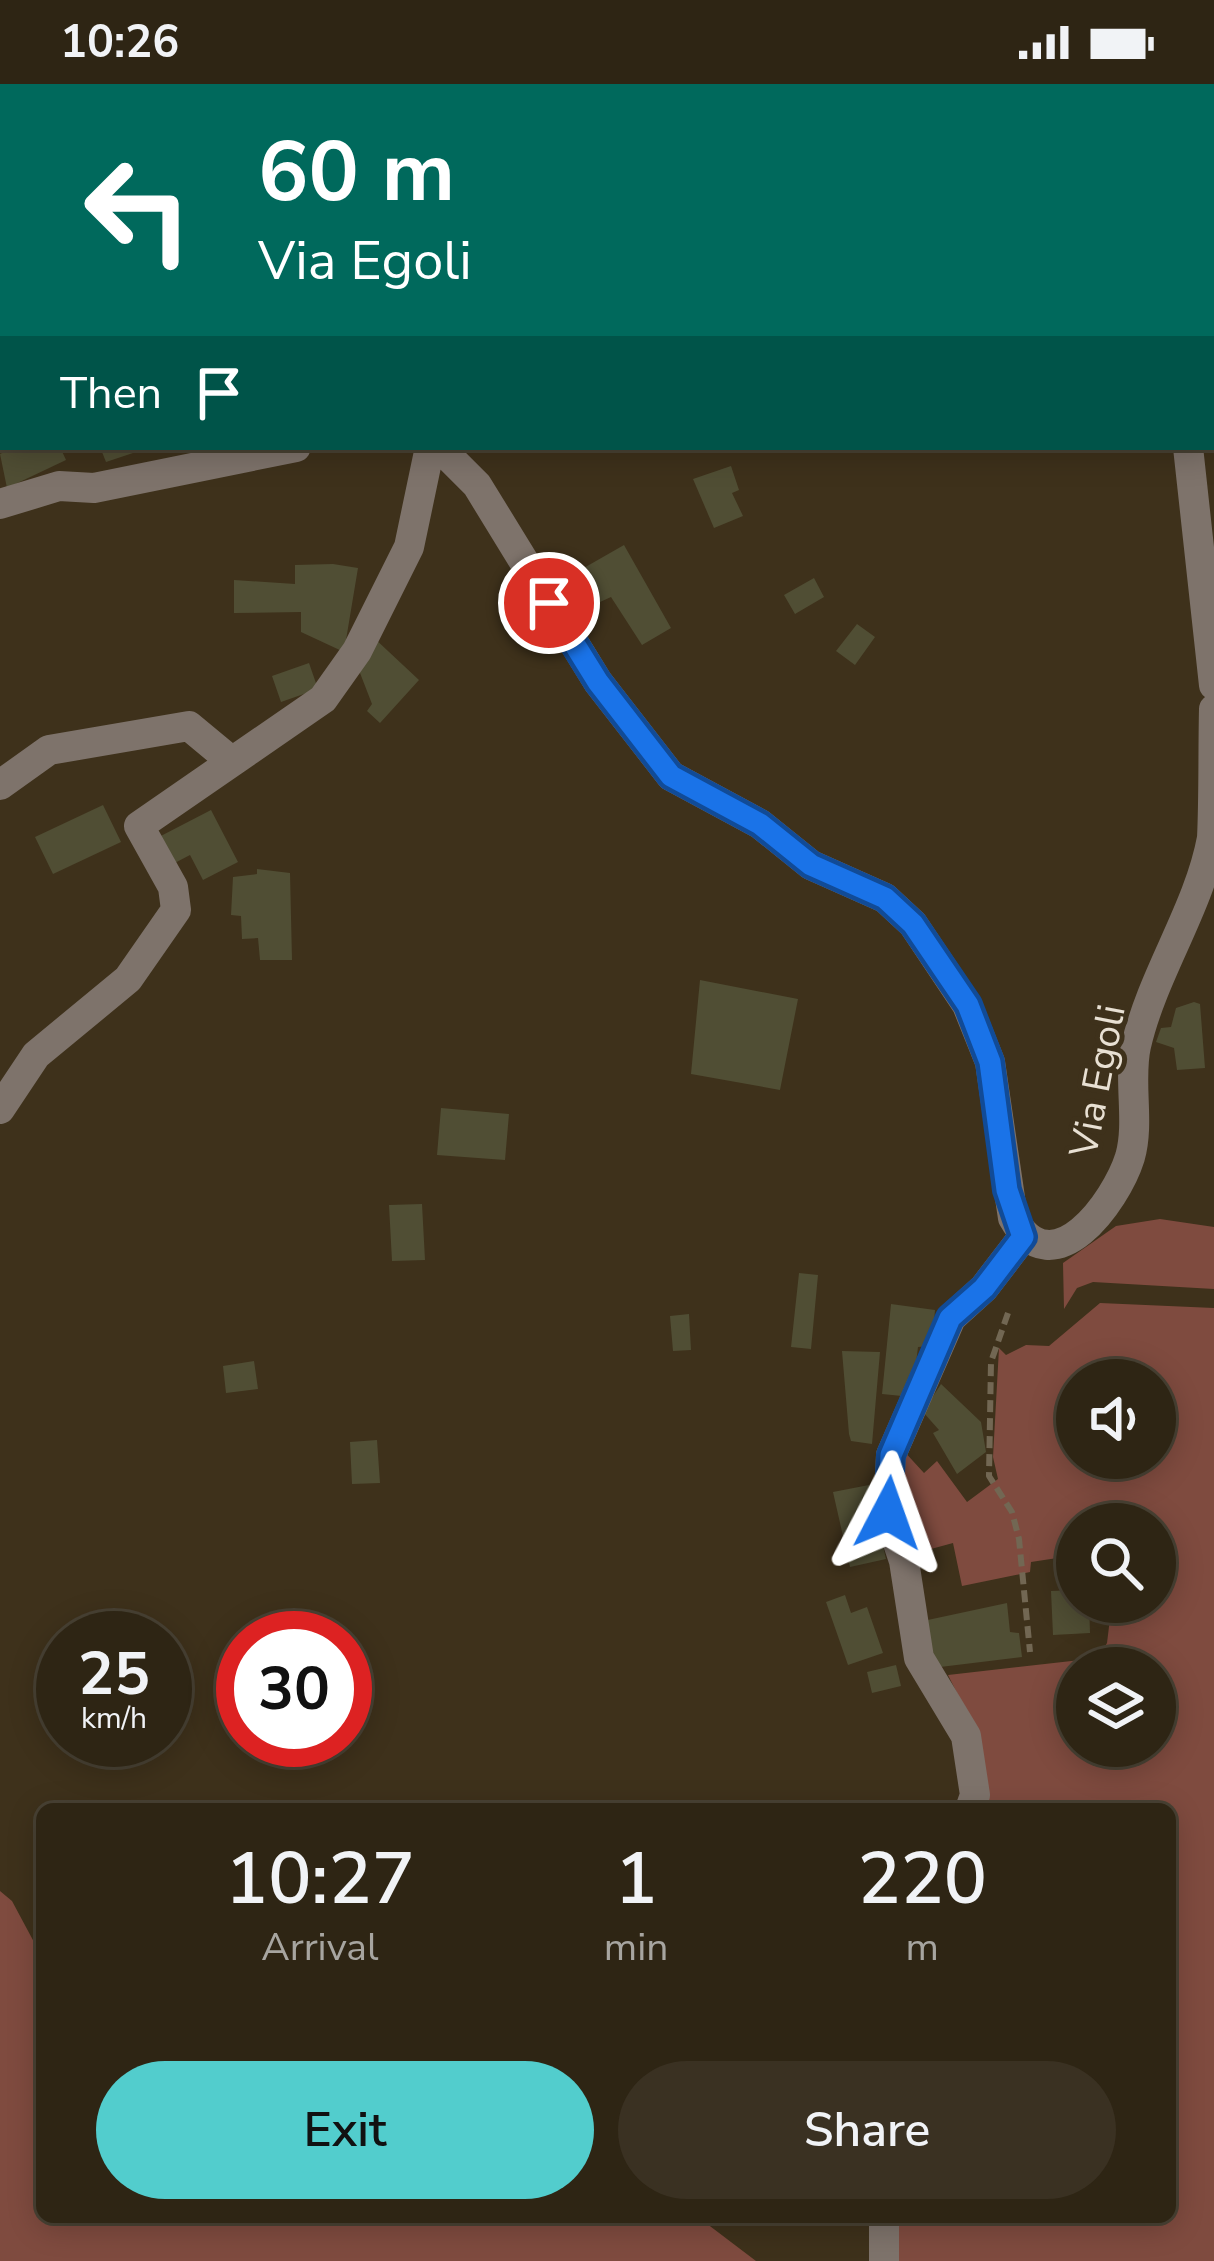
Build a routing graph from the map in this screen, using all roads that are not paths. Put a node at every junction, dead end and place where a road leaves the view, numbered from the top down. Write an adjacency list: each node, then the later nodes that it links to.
1 (281, 450): 5 (street)
2 (429, 450): 8 (street)
3 (436, 450): 11 (street, Via Egoli)
4 (1187, 450): 6 (street)
5 (0, 504)
6 (1214, 685)
7 (1214, 709): 11 (street, Via Egoli)
8 (230, 760): 9 (street); 10 (street)
9 (0, 785)
10 (0, 1109)
11 (1023, 1237): 12 (street)
12 (972, 1803)
13 (884, 2223): 14 (street)
14 (884, 2261)

